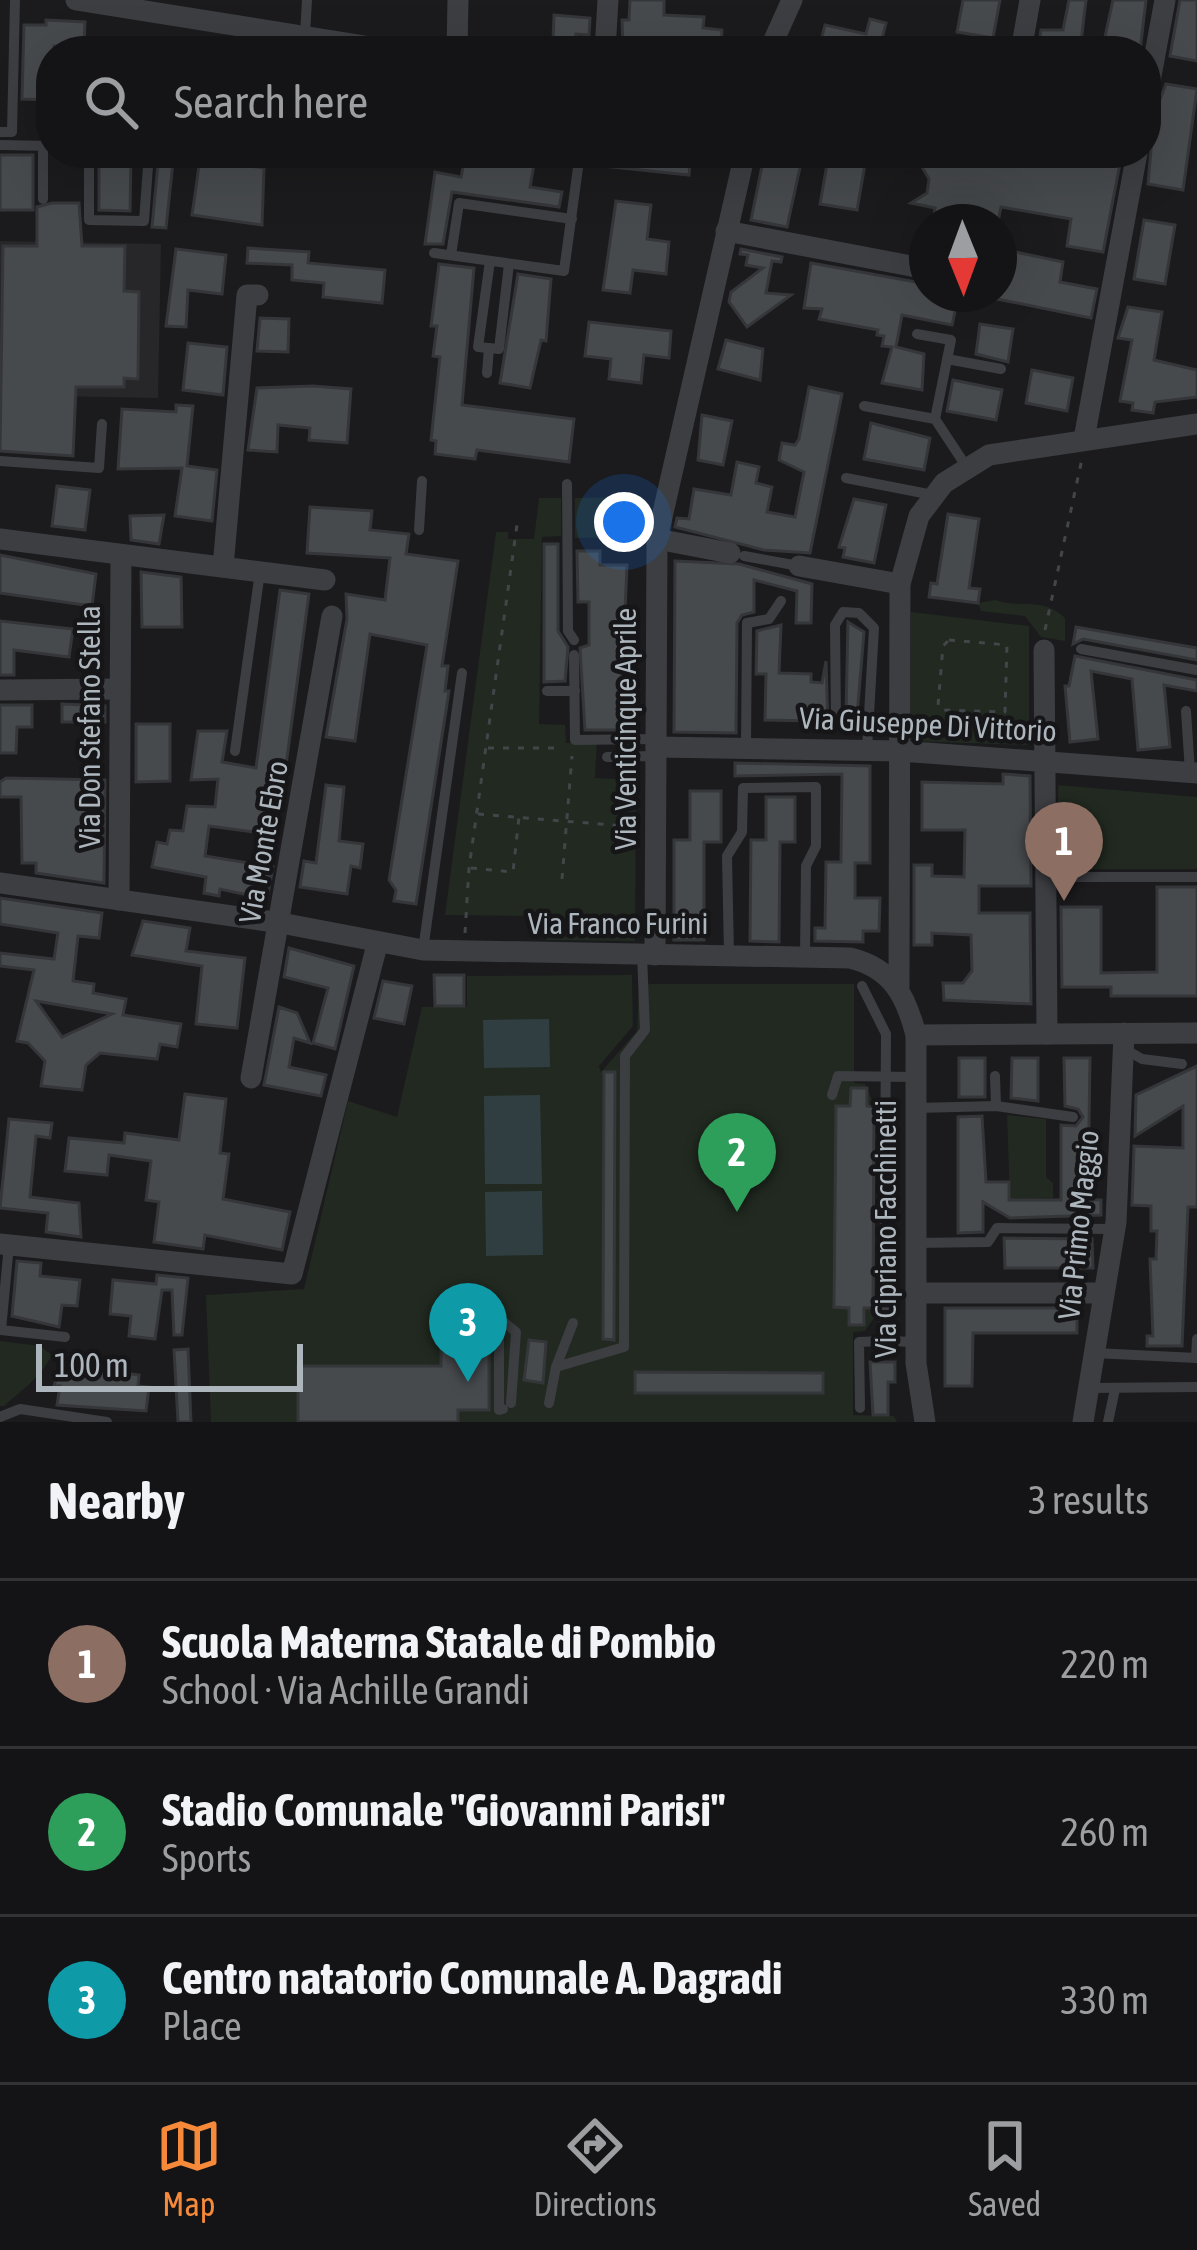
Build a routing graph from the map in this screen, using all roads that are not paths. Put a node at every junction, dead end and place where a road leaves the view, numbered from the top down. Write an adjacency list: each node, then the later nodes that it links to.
1 (15, 0): 10 (lane)
2 (76, 0): 11 (street)
3 (307, 0): 11 (lane)
4 (458, 0): 13 (street)
5 (608, 0): 14 (street)
6 (792, 0): 15 (street)
7 (1030, 0): 16 (street)
8 (1165, 0): 17 (street)
9 (0, 19): 10 (lane)
10 (14, 20): 18 (lane)
11 (305, 35): 12 (street)
12 (311, 36)
13 (457, 36)
14 (605, 36)
15 (776, 36)
16 (1024, 36)
17 (1158, 36)
18 (0, 132)
19 (0, 145): 20 (lane)
20 (36, 146)
21 (45, 168): 27 (lane)
22 (89, 168): 23 (lane)
23 (147, 168)
24 (578, 168): 28 (lane)
25 (741, 168): 29 (street, Via Venticinque Aprile)
26 (1134, 168): 45 (street)
27 (43, 200)
28 (572, 219): 31 (lane); 33 (lane)
29 (726, 231): 34 (street); 53 (street, Via Venticinque Aprile)
30 (434, 253): 31 (lane)
31 (452, 256): 32 (lane)
32 (490, 261): 33 (lane); 37 (lane)
33 (509, 264): 37 (lane)
34 (909, 266)
35 (258, 296): 58 (street)
36 (917, 334): 38 (lane)
37 (489, 348): 40 (lane)
38 (947, 359): 39 (lane); 42 (lane)
39 (1001, 369)
40 (487, 373)
41 (864, 406): 42 (lane)
42 (935, 419): 47 (lane)
43 (102, 424): 46 (lane)
44 (1197, 424): 45 (street)
45 (1084, 439): 47 (street)
46 (0, 461)
47 (967, 466): 51 (street)
48 (846, 478): 51 (lane)
49 (422, 481): 52 (lane)
50 (567, 484): 64 (lane)
51 (933, 495): 61 (street)
52 (419, 530)
53 (657, 538): 56 (street); 76 (street, Via Venticinque Aprile)
54 (0, 539): 55 (street)
55 (121, 555): 58 (street); 70 (street, Via Don Stefano Stella)
56 (737, 555): 57 (lane)
57 (799, 566): 61 (street)
58 (223, 567): 59 (street)
59 (260, 572): 60 (street); 78 (lane)
60 (325, 580)
61 (900, 584): 79 (street)
62 (781, 601): 77 (lane)
63 (332, 616): 87 (street, Via Monte Ebro)
64 (574, 640)
65 (1081, 649): 68 (lane)
66 (1045, 650): 81 (street)
67 (574, 656): 73 (lane)
68 (1197, 670)
69 (462, 673): 89 (lane)
70 (120, 689): 71 (street); 86 (street, Via Don Stefano Stella)
71 (0, 690)
72 (547, 691): 73 (lane)
73 (575, 691): 76 (lane)
74 (1186, 711): 82 (lane)
75 (868, 739): 75 (lane); 77 (street, Via Giuseppe Di Vittorio); 79 (street, Via Giuseppe Di Vittorio)
76 (656, 747): 77 (street, Via Giuseppe Di Vittorio); 80 (lane); 90 (street, Via Venticinque Aprile)
77 (746, 747)
78 (235, 751)
79 (900, 751): 81 (street, Via Giuseppe Di Vittorio); 94 (street)
80 (607, 757)
81 (1045, 761): 82 (street, Via Giuseppe Di Vittorio); 83 (street)
82 (1194, 772)
83 (1046, 877): 84 (lane); 97 (street)
84 (1197, 877)
85 (0, 883): 86 (street, Via Franco Furini)
86 (119, 900): 87 (street, Via Franco Furini)
87 (281, 923): 88 (street, Via Franco Furini); 104 (street, Via Monte Ebro)
88 (377, 945): 89 (street, Via Franco Furini); 111 (street)
89 (423, 950): 90 (street, Via Franco Furini)
90 (648, 955): 91 (street, Via Franco Furini); 121 (lane)
91 (729, 955): 92 (street, Via Franco Furini); 92 (lane)
92 (805, 957): 94 (street, Via Franco Furini)
93 (862, 986): 96 (lane)
94 (899, 987): 98 (street)
95 (1197, 1033): 99 (street)
96 (886, 1034): 98 (lane); 102 (lane)
97 (1047, 1034): 98 (street); 99 (street)
98 (916, 1035): 103 (street, Via Cipriano Facchinetti)
99 (1124, 1041): 100 (lane); 109 (street, Via Primo Maggio)
100 (1182, 1064)
101 (995, 1076): 106 (lane)
102 (885, 1077): 103 (lane); 105 (lane); 117 (lane)
103 (915, 1077): 107 (street, Via Cipriano Facchinetti)
104 (250, 1078)
105 (832, 1095)
106 (996, 1106): 107 (lane); 108 (lane)
107 (915, 1108): 110 (street, Via Cipriano Facchinetti)
108 (1073, 1117)
109 (1114, 1229): 110 (lane); 113 (street, Via Primo Maggio)
110 (915, 1243): 112 (street, Via Cipriano Facchinetti)
111 (4, 1245): 115 (lane)
112 (916, 1293): 113 (street); 118 (street, Via Cipriano Facchinetti)
113 (1104, 1293): 119 (street, Via Primo Maggio)
114 (573, 1323): 121 (lane)
115 (65, 1337)
116 (1197, 1339): 120 (lane)
117 (884, 1341): 118 (lane); 127 (lane)
118 (916, 1342): 130 (street, Via Cipriano Facchinetti)
119 (1094, 1353): 120 (lane); 123 (street, Via Primo Maggio)
120 (1196, 1358)
121 (556, 1367): 125 (lane)
122 (1197, 1387): 124 (lane)
123 (1089, 1388): 124 (lane); 131 (street, Via Primo Maggio)
124 (1115, 1389): 132 (lane)
125 (549, 1403)
126 (507, 1406): 126 (lane)
127 (860, 1408)
128 (0, 1417): 129 (lane)
129 (107, 1422)
130 (925, 1422)
131 (1083, 1422)
132 (1108, 1422)

